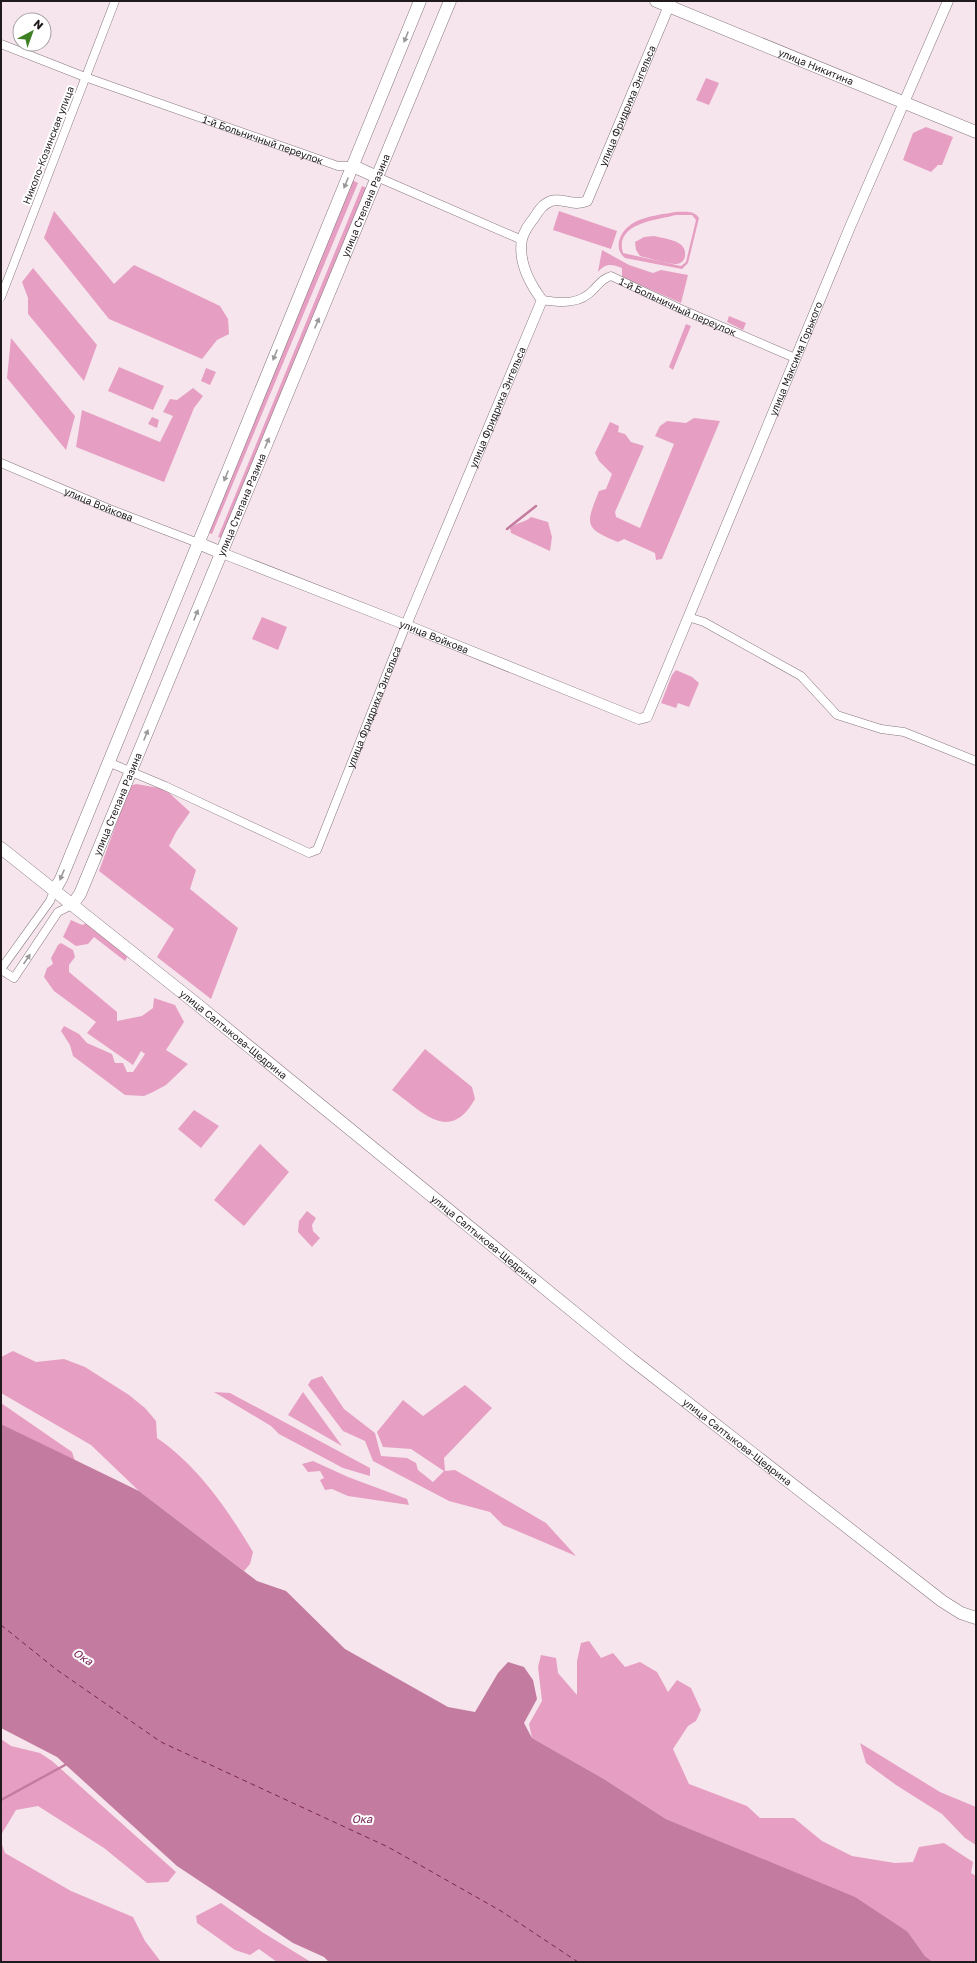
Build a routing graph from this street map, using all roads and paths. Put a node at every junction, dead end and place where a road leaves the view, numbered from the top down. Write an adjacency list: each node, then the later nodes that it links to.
1 (115, 1): 8 (street, Николо-Козинская улица)
2 (420, 1): 11 (main road, улица Степана Разина, one-way to 11)
3 (450, 1): 12 (main road, улица Степана Разина)
4 (656, 1): 6 (main road, улица Никитина)
5 (948, 1): 9 (street, улица Максима Горького)
6 (670, 4): 9 (main road, улица Никитина); 13 (street, улица Фридриха Энгельса)
7 (1, 44): 8 (street, 1-й Больничный переулок)
8 (85, 77): 11 (street, 1-й Больничный переулок); 14 (street, Николо-Козинская улица)
9 (904, 103): 10 (main road, улица Никитина); 16 (street, улица Максима Горького)
10 (976, 132)
11 (353, 166): 12 (main road, 1-й Больничный переулок); 18 (main road, улица Степана Разина, one-way to 18)
12 (377, 177): 13 (street, 1-й Больничный переулок); 19 (main road, улица Степана Разина, one-way to 12)
13 (522, 240): 15 (street, улица Фридриха Энгельса)
14 (1, 297)
15 (542, 300): 16 (street, 1-й Больничный переулок); 21 (street, улица Фридриха Энгельса)
16 (795, 358): 20 (street, улица Максима Горького)
17 (1, 463): 18 (street, улица Войкова)
18 (198, 544): 19 (main road); 24 (main road, улица Степана Разина)
19 (222, 553): 21 (street, улица Войкова); 25 (main road, улица Степана Разина, one-way to 19)
20 (688, 617): 22 (street, улица Максима Горького); 23 (street)
21 (406, 624): 22 (street, улица Войкова); 25 (street, улица Фридриха Энгельса)
22 (647, 717)
23 (976, 761)
24 (108, 762): 25 (street); 27 (main road, улица Степана Разина, one-way to 27)
25 (131, 772): 28 (main road, улица Степана Разина)
26 (1, 848): 27 (main road, улица Салтыкова-Щедрина)
27 (54, 891): 28 (main road, улица Салтыкова-Щедрина); 29 (street, улица Степана Разина)
28 (72, 905): 29 (street, улица Степана Разина, one-way to 28); 30 (main road, улица Салтыкова-Щедрина)
29 (1, 970)
30 (976, 1618)

